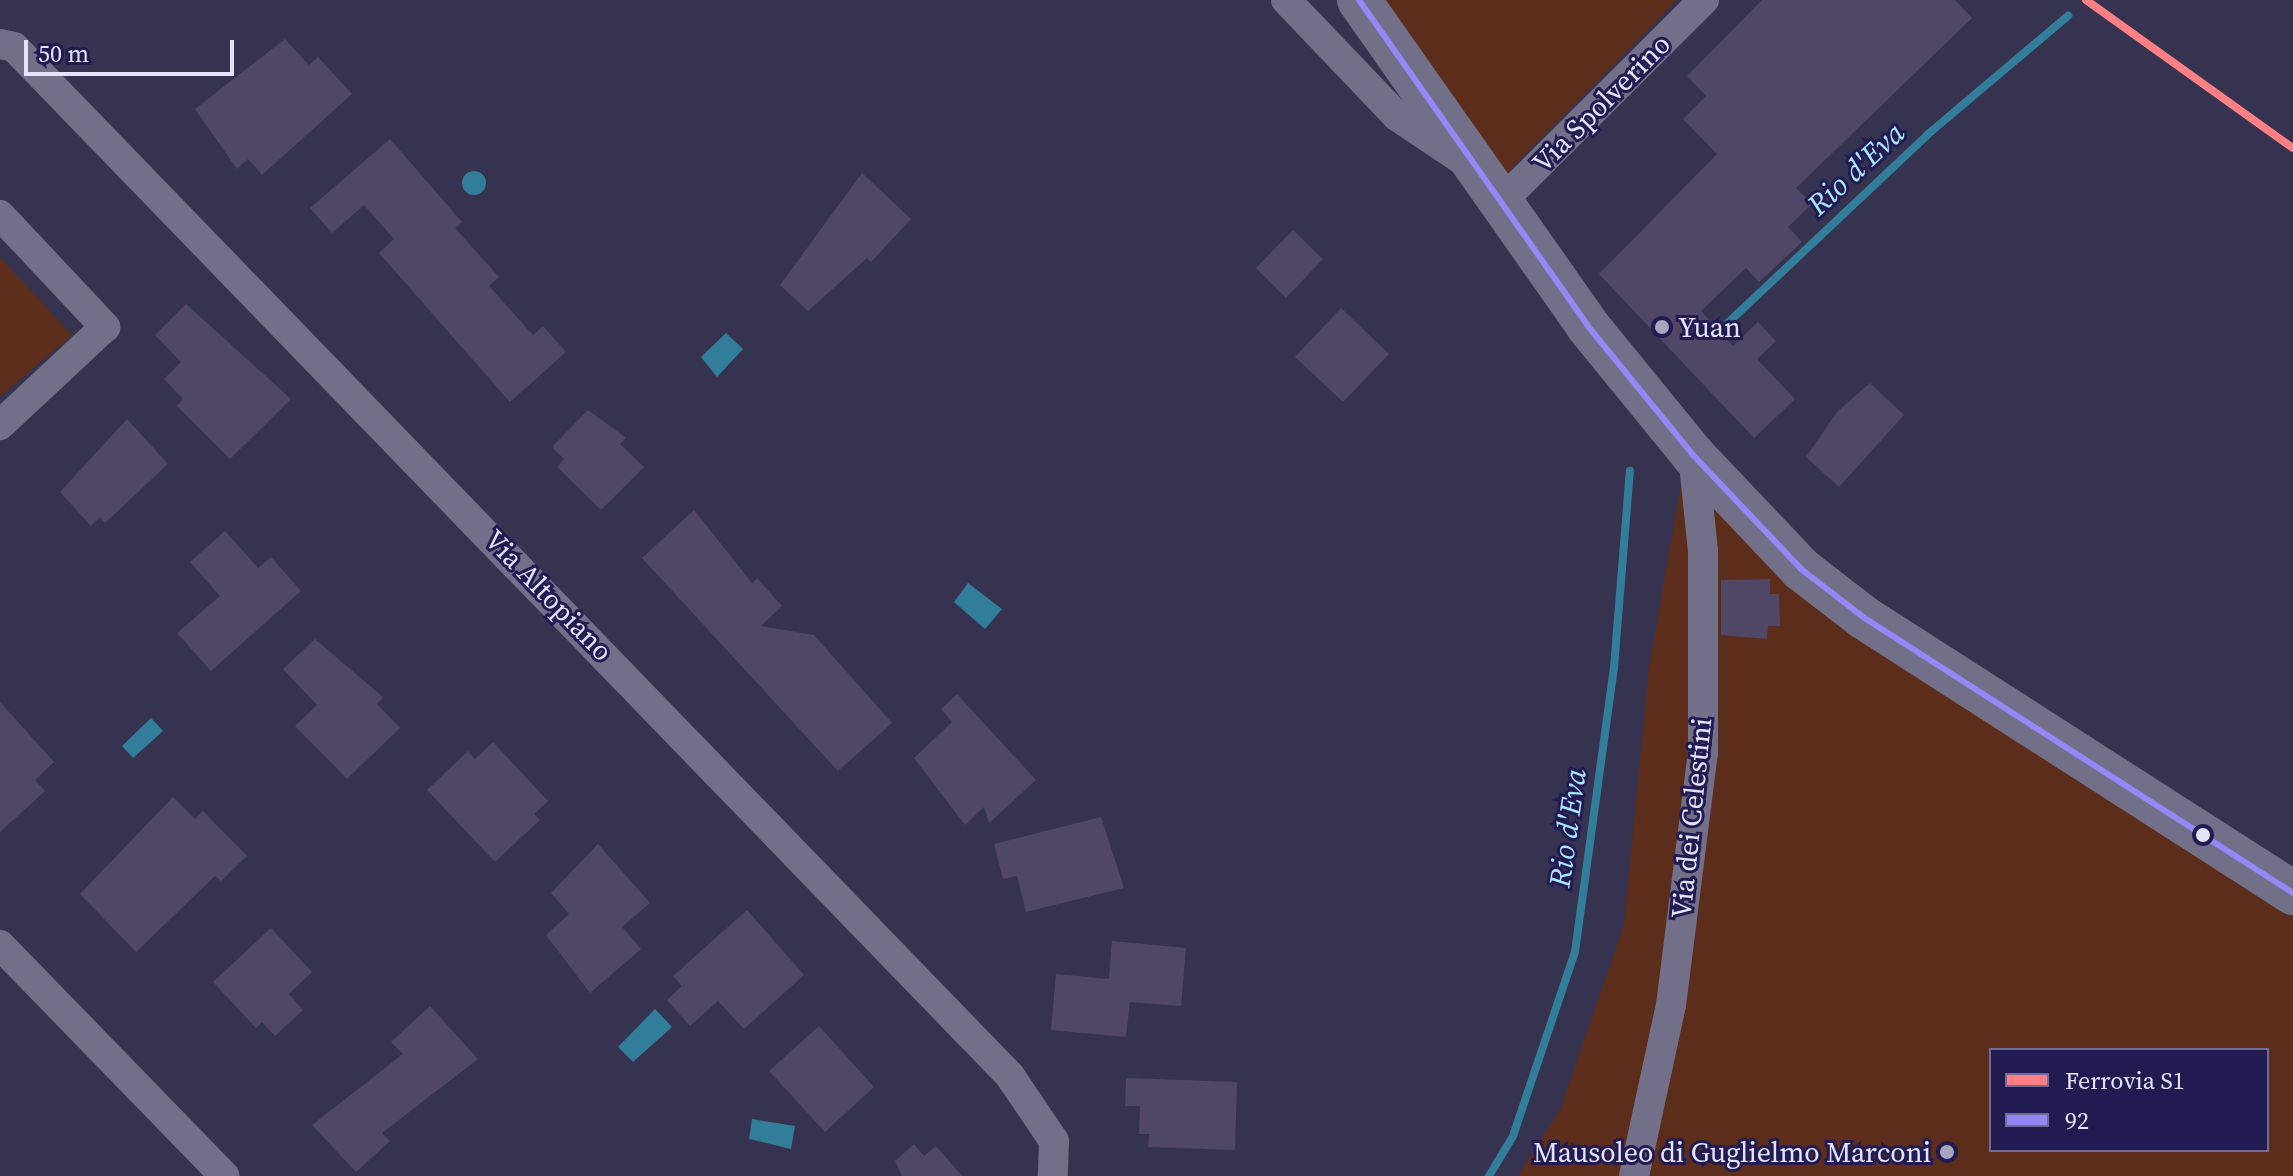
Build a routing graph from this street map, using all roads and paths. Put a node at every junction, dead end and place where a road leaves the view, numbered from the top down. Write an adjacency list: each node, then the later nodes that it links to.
1 (1286, 0): 5 (street)
2 (1359, 0): 5 (main road)
3 (1704, 0): 6 (street, Via Spolverino)
4 (0, 44): 13 (street, Via Altopiano)
5 (1468, 164): 6 (main road)
6 (1498, 205): 9 (main road)
7 (0, 215): 8 (street)
8 (0, 425)
9 (1693, 455): 10 (main road); 14 (street, Via dei Celestini)
10 (2293, 893)
11 (0, 945): 12 (street)
12 (225, 1176)
13 (1053, 1176)
14 (1634, 1176)

